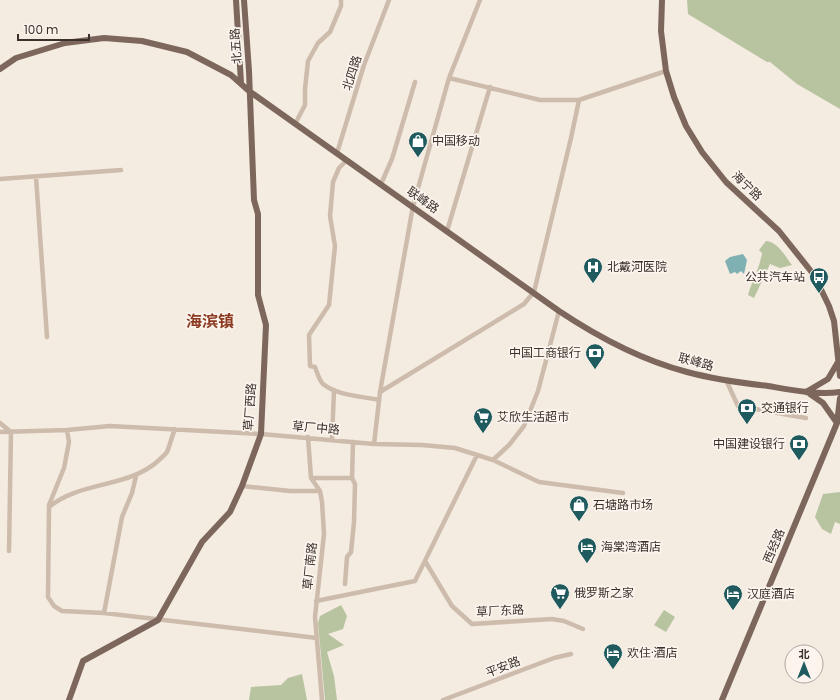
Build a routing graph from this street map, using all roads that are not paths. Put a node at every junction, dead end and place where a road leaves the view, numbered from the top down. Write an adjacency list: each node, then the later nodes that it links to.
1 (236, 0): 11 (main road, 北五路)
2 (244, 0): 13 (main road, 北五路)
3 (341, 0): 15 (street)
4 (389, 0): 16 (street, 北四路)
5 (480, 0): 9 (street)
6 (662, 0): 8 (main road, 海宁路)
7 (0, 69): 11 (main road, 联峰路)
8 (666, 71): 14 (street); 27 (main road, 海宁路)
9 (449, 78): 12 (street); 22 (street)
10 (415, 82): 21 (street)
11 (241, 83): 13 (main road, 联峰路)
12 (490, 87): 14 (street); 23 (street)
13 (249, 91): 15 (main road, 联峰路); 43 (main road, 草厂西路)
14 (579, 100): 24 (street)
15 (296, 124): 16 (main road, 联峰路)
16 (337, 153): 17 (main road, 联峰路)
17 (347, 160): 21 (main road, 联峰路); 30 (street)
18 (121, 170): 19 (street)
19 (36, 176): 20 (street); 26 (street)
20 (0, 179)
21 (381, 184): 22 (main road, 联峰路)
22 (412, 206): 23 (main road, 联峰路); 31 (street)
23 (447, 231): 24 (main road, 联峰路)
24 (534, 292): 25 (main road, 联峰路); 31 (street)
25 (559, 311): 29 (main road, 联峰路); 49 (street)
26 (47, 337)
27 (839, 362): 28 (main road, 海宁路); 32 (main road)
28 (840, 376)
29 (726, 380): 32 (main road, 联峰路); 36 (street)
30 (334, 390): 35 (street); 45 (street)
31 (380, 392): 35 (street)
32 (806, 392): 33 (main road, 联峰路); 37 (main road)
33 (840, 392)
34 (840, 398): 37 (main road, 西经路)
35 (379, 400): 47 (street)
36 (806, 418)
37 (838, 421): 69 (main road, 西经路)
38 (0, 423): 42 (street)
39 (175, 429): 40 (street, 草厂中路); 43 (street, 草厂中路); 50 (street)
40 (67, 430): 42 (street, 草厂中路); 56 (street)
41 (0, 432): 42 (street, 草厂中路)
42 (11, 432): 57 (street)
43 (261, 434): 44 (street, 草厂中路); 53 (main road, 草厂西路)
44 (308, 438): 45 (street, 草厂中路); 51 (street)
45 (332, 440): 46 (street, 草厂中路)
46 (353, 442): 47 (street, 草厂中路); 52 (street)
47 (374, 444): 48 (street, 草厂中路)
48 (478, 455): 49 (street, 草厂中路); 58 (street)
49 (493, 460): 55 (street, 草厂中路)
50 (136, 476): 56 (street); 61 (street)
51 (311, 478): 52 (street); 54 (street, 草厂南路)
52 (352, 478): 59 (street)
53 (242, 486): 54 (street); 62 (main road, 草厂西路)
54 (320, 491): 60 (street, 草厂南路)
55 (623, 493)
56 (49, 507): 61 (street)
57 (9, 551)
58 (425, 561): 60 (street); 63 (street, 草厂东路)
59 (345, 584)
60 (316, 601): 64 (street, 草厂南路)
61 (104, 613): 62 (street)
62 (158, 620): 64 (street); 66 (main road)
63 (583, 629)
64 (317, 638): 67 (street, 草厂南路)
65 (571, 654): 68 (street, 平安路)
66 (69, 700)
67 (322, 700)
68 (443, 700)
69 (722, 700)

